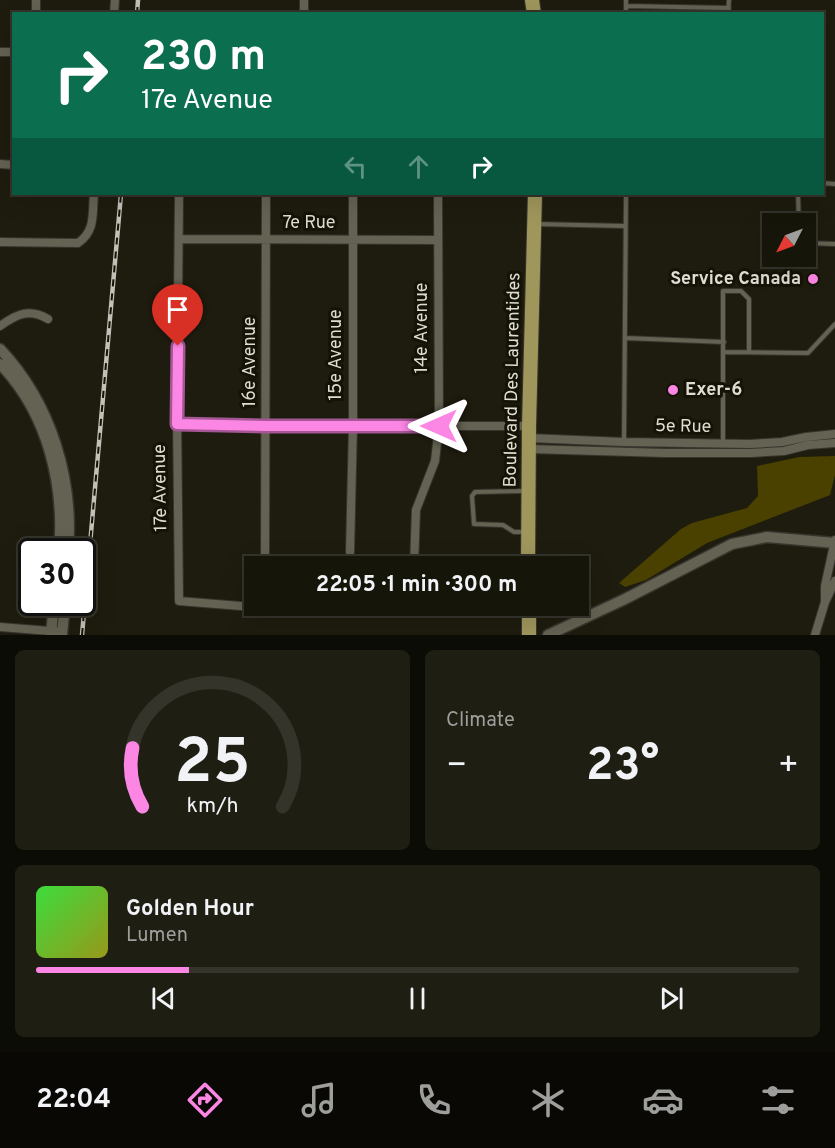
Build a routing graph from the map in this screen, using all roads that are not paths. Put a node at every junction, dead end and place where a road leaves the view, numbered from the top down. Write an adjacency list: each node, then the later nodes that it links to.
1 (626, 0): 3 (lane)
2 (729, 0): 4 (lane)
3 (626, 6): 4 (lane); 5 (lane)
4 (729, 11)
5 (626, 12)
6 (94, 195): 21 (street)
7 (179, 195): 17 (street, 17e Avenue)
8 (266, 195): 18 (street, 16e Avenue)
9 (353, 195): 19 (street, 15e Avenue)
10 (438, 195): 20 (street, 14e Avenue)
11 (535, 195): 15 (main road, Boulevard Des Laurentides)
12 (626, 195): 16 (lane)
13 (798, 195): 14 (lane)
14 (799, 213)
15 (535, 224): 16 (lane); 38 (main road, Boulevard Des Laurentides)
16 (625, 226): 27 (lane)
17 (179, 239): 18 (street, 7e Rue); 33 (street, 17e Avenue)
18 (266, 239): 19 (street, 7e Rue); 35 (street, 16e Avenue)
19 (353, 240): 20 (street, 7e Rue); 34 (street, 15e Avenue)
20 (438, 240): 36 (street, 14e Avenue)
21 (0, 242)
22 (816, 243): 23 (lane)
23 (835, 244)
24 (48, 319): 26 (street)
25 (835, 324): 31 (lane)
26 (0, 326)
27 (625, 338): 28 (lane); 40 (lane)
28 (724, 342): 30 (lane); 31 (lane)
29 (0, 349): 45 (street)
30 (724, 352): 31 (lane); 41 (lane)
31 (749, 352)
32 (0, 364): 44 (street)
33 (177, 424): 35 (street, 5e Rue); 53 (street, 17e Avenue)
34 (353, 425): 35 (street, 5e Rue); 36 (street, 5e Rue); 47 (street, 15e Avenue)
35 (266, 426): 48 (street, 16e Avenue)
36 (439, 426): 38 (street, 5e Rue); 49 (street, 14e Avenue)
37 (835, 434): 41 (street, 5e Rue)
38 (529, 438): 40 (street, 5e Rue); 42 (main road, Boulevard Des Laurentides)
39 (835, 443): 41 (street, 5e Rue)
40 (624, 447): 41 (street, 5e Rue)
41 (724, 449)
42 (528, 490): 43 (main road, Boulevard Des Laurentides); 43 (lane)
43 (528, 532): 50 (main road, Boulevard Des Laurentides)
44 (60, 538)
45 (70, 538)
46 (835, 542): 52 (street); 60 (street)
47 (350, 552)
48 (265, 556)
49 (414, 556)
50 (528, 556)
51 (835, 581): 52 (street)
52 (825, 602): 61 (street)
53 (244, 606)
54 (55, 616): 58 (street)
55 (62, 616): 58 (street)
56 (529, 616): 59 (main road)
57 (0, 627): 58 (street)
58 (57, 633)
59 (529, 635)
60 (548, 635)
61 (815, 635)

